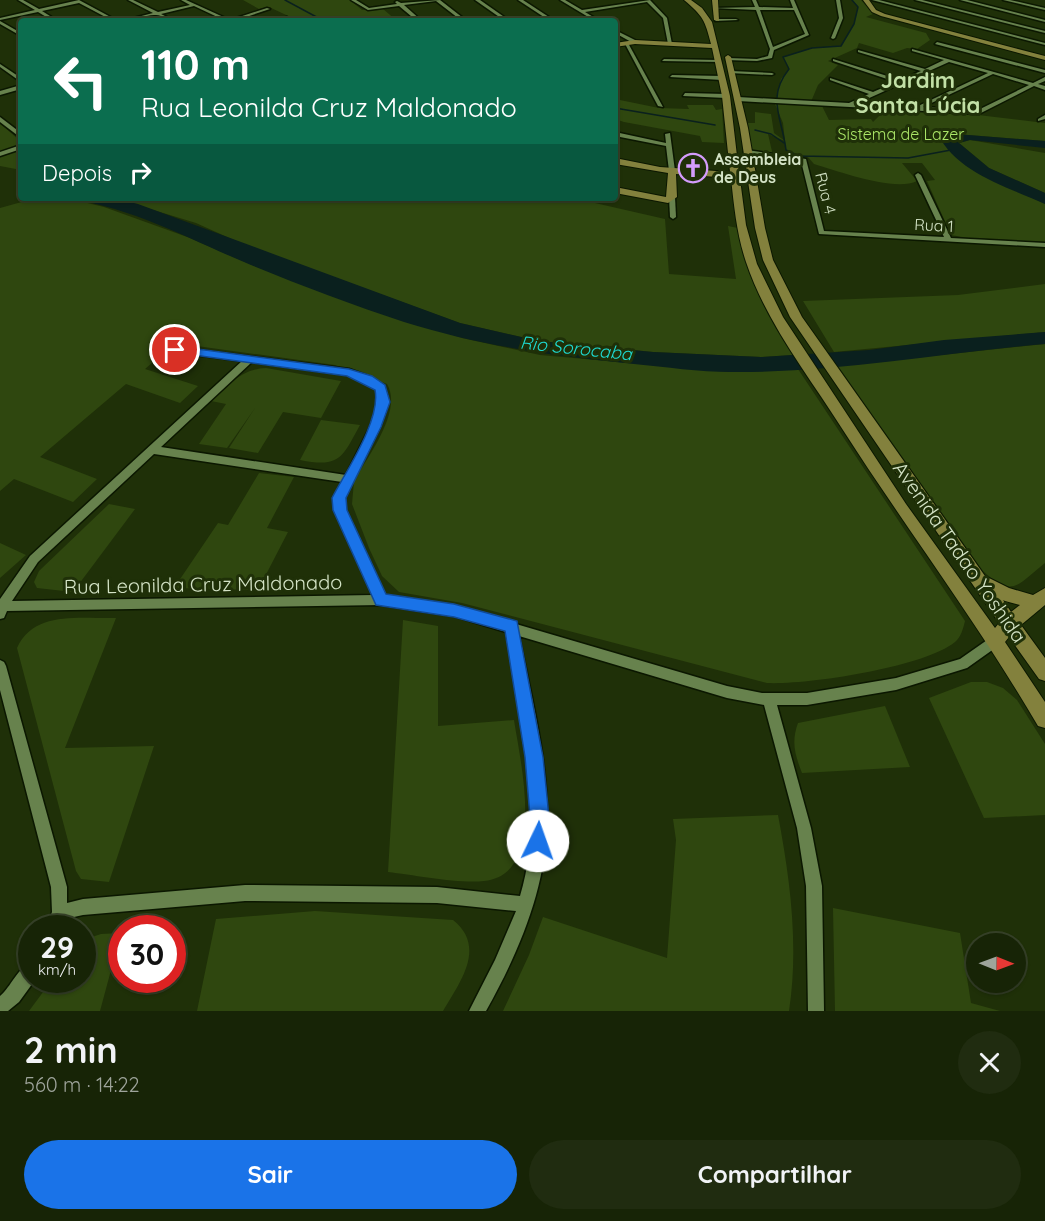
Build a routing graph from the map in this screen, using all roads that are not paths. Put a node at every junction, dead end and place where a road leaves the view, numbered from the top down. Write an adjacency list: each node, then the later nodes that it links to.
1 (20, 0): 34 (street)
2 (130, 0): 36 (street)
3 (183, 0): 26 (street)
4 (353, 0): 27 (street)
5 (394, 0): 27 (street)
6 (437, 0): 27 (street); 44 (street)
7 (477, 0): 45 (street)
8 (520, 0): 46 (street)
9 (562, 0): 35 (street)
10 (604, 0): 28 (street)
11 (687, 0): 65 (main road, Avenida Tadao Yoshida)
12 (696, 0): 49 (main road)
13 (715, 0): 29 (main road)
14 (754, 0): 30 (street)
15 (792, 0): 32 (street)
16 (838, 0): 58 (street)
17 (866, 0): 70 (main road)
18 (874, 0): 25 (street)
19 (901, 0): 25 (street)
20 (917, 0): 52 (street)
21 (962, 0): 51 (street)
22 (1005, 0): 33 (street)
23 (77, 1): 34 (street); 38 (street)
24 (648, 1): 28 (street); 63 (street)
25 (889, 4): 64 (street)
26 (194, 5): 36 (street); 41 (street)
27 (400, 5): 43 (street)
28 (616, 6): 35 (street)
29 (716, 8): 30 (street); 49 (main road)
30 (757, 8): 32 (street); 66 (street)
31 (268, 9): 42 (street)
32 (796, 9): 57 (street)
33 (1045, 9)
34 (38, 10): 37 (street); 48 (street)
35 (582, 11): 47 (street)
36 (158, 14): 39 (street); 40 (street)
37 (51, 18)
38 (110, 18)
39 (139, 18)
40 (167, 18)
41 (223, 18)
42 (240, 18)
43 (416, 18)
44 (461, 18)
45 (504, 18)
46 (548, 18)
47 (593, 18)
48 (0, 20): 53 (street)
49 (717, 20): 50 (street); 55 (main road)
50 (736, 20)
51 (1045, 21)
52 (1045, 32)
53 (18, 33)
54 (618, 33): 59 (street)
55 (721, 34)
56 (783, 37): 57 (street)
57 (801, 38): 66 (street)
58 (833, 38)
59 (635, 42): 60 (main road); 63 (main road)
60 (626, 43): 62 (main road); 102 (street)
61 (937, 43): 80 (street)
62 (618, 44)
63 (670, 44): 65 (main road)
64 (1045, 45): 70 (street)
65 (715, 46): 76 (main road, Avenida Tadao Yoshida)
66 (772, 49): 72 (street)
67 (726, 50): 72 (main road, Avenida Tadao Yoshida)
68 (914, 50): 75 (street)
69 (860, 51): 78 (street)
70 (1029, 54): 71 (main road)
71 (1045, 58)
72 (729, 59): 79 (main road, Avenida Tadao Yoshida)
73 (664, 60): 76 (street)
74 (835, 60): 89 (street)
75 (949, 60): 78 (street); 81 (street)
76 (719, 61): 85 (main road, Avenida Tadao Yoshida)
77 (0, 64): 84 (street)
78 (926, 71): 89 (street)
79 (731, 72): 82 (street); 98 (main road, Avenida Tadao Yoshida)
80 (1045, 72)
81 (992, 73): 90 (street); 100 (street)
82 (772, 74)
83 (672, 76): 85 (street)
84 (18, 78)
85 (722, 78): 97 (main road, Avenida Tadao Yoshida)
86 (832, 79): 95 (street)
87 (1045, 79): 90 (street)
88 (18, 81): 91 (street)
89 (901, 82): 95 (street)
90 (1034, 85): 93 (street); 105 (street)
91 (0, 86)
92 (18, 88): 94 (street)
93 (1045, 88)
94 (0, 93)
95 (874, 94): 99 (street)
96 (685, 95): 97 (street)
97 (726, 98): 98 (main road); 116 (main road, Avenida Tadao Yoshida)
98 (738, 99): 101 (street); 112 (main road, Avenida Tadao Yoshida)
99 (862, 100): 101 (street); 103 (street)
100 (926, 104): 104 (street); 105 (street)
101 (848, 105): 103 (street)
102 (661, 106)
103 (877, 107): 104 (street)
104 (916, 109): 105 (street)
105 (935, 110)
106 (0, 119): 107 (street)
107 (18, 134)
108 (668, 134): 110 (street)
109 (618, 135): 110 (street)
110 (669, 144): 115 (street)
111 (18, 148): 113 (street)
112 (747, 152): 118 (main road, Avenida Tadao Yoshida); 122 (street, Rua 4)
113 (0, 154)
114 (618, 162): 115 (main road)
115 (672, 171): 116 (main road); 120 (main road)
116 (734, 175): 118 (main road); 135 (main road, Avenida Tadao Yoshida)
117 (918, 175): 123 (street)
118 (751, 176): 129 (main road, Avenida Tadao Yoshida)
119 (618, 191): 120 (main road)
120 (669, 201): 121 (street)
121 (673, 217)
122 (821, 233): 123 (street, Rua 1)
123 (948, 239): 124 (street, Rua 1)
124 (1045, 245)
125 (175, 350): 126 (street)
126 (249, 360): 127 (street); 128 (street)
127 (154, 450): 128 (street); 132 (street)
128 (348, 479): 131 (street)
129 (977, 579): 130 (main road); 133 (main road, Avenida Tadao Yoshida)
130 (1040, 598): 133 (main road)
131 (381, 600): 132 (street, Rua Leonilda Cruz Maldonado); 134 (street, Rua Leonilda Cruz Maldonado)
132 (1, 609)
133 (1010, 623): 135 (main road); 137 (main road, Avenida Tadao Yoshida)
134 (512, 626): 138 (street, Rua Leonilda Cruz Maldonado); 140 (street)
135 (994, 642): 138 (street, Rua Leonilda Cruz Maldonado); 139 (main road, Avenida Tadao Yoshida)
136 (0, 666): 141 (street)
137 (1045, 673)
138 (769, 699): 146 (street)
139 (1045, 719)
140 (525, 904): 141 (street); 145 (street)
141 (60, 912): 142 (street)
142 (59, 915)
143 (18, 989): 144 (street)
144 (0, 1007)
145 (477, 1011)
146 (816, 1011)

